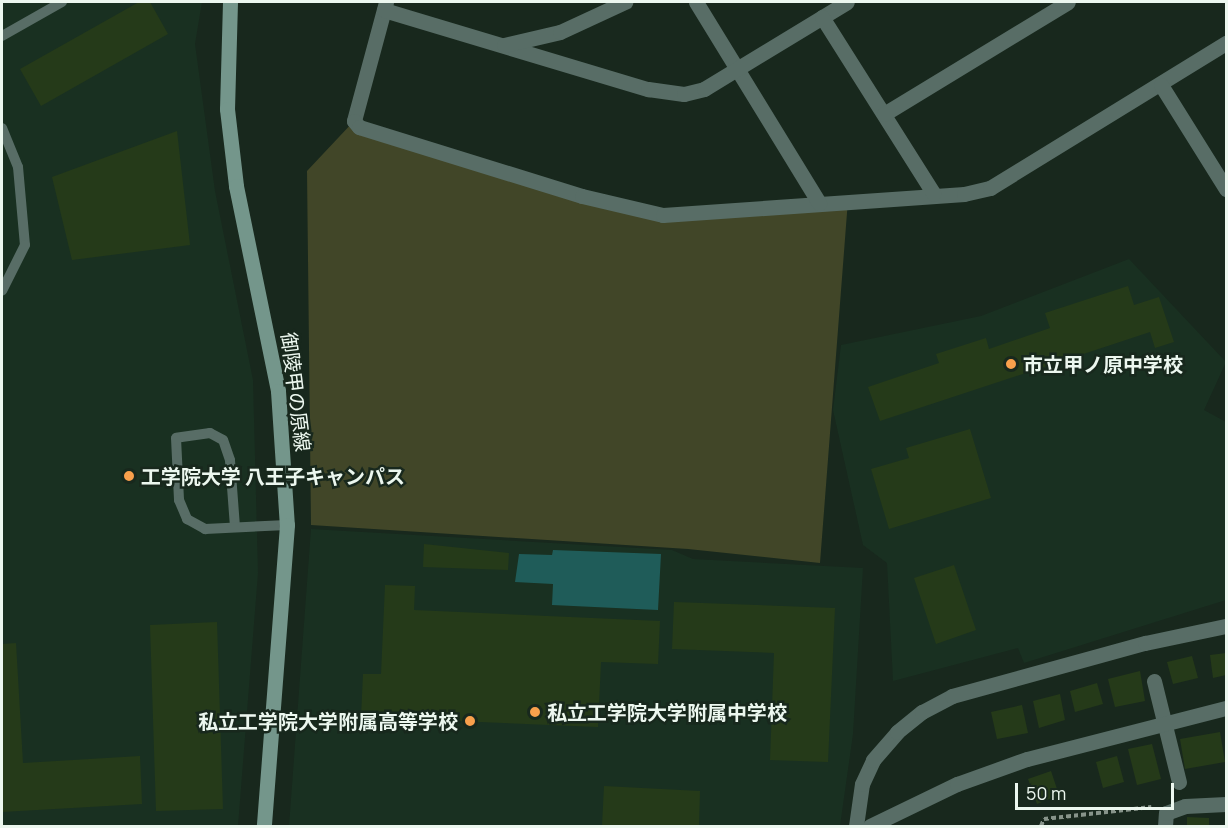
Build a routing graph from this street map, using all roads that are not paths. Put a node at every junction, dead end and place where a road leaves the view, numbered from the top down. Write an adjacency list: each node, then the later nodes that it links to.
1 (62, 2): 9 (lane)
2 (230, 2): 20 (street, 御陵甲の原線)
3 (625, 2): 11 (street)
4 (696, 2): 12 (street)
5 (847, 2): 8 (street)
6 (1068, 2): 14 (street)
7 (385, 6): 11 (street); 18 (street)
8 (822, 17): 12 (street); 14 (street)
9 (2, 36)
10 (1227, 43): 13 (street)
11 (504, 45): 12 (street)
12 (739, 69): 18 (street)
13 (1161, 85): 16 (street); 17 (street)
14 (884, 114): 17 (street)
15 (2, 128): 19 (lane)
16 (1227, 189)
17 (934, 194): 18 (street)
18 (819, 203)
19 (2, 291)
20 (287, 525): 21 (lane); 29 (street, 御陵甲の原線)
21 (235, 527): 21 (lane)
22 (1227, 626): 30 (street)
23 (1154, 681): 25 (street)
24 (1227, 708): 25 (street)
25 (1164, 722): 26 (street); 31 (street)
26 (1179, 782)
27 (1227, 804): 28 (street)
28 (1166, 820)
29 (264, 826)
30 (856, 826)
31 (870, 826)

